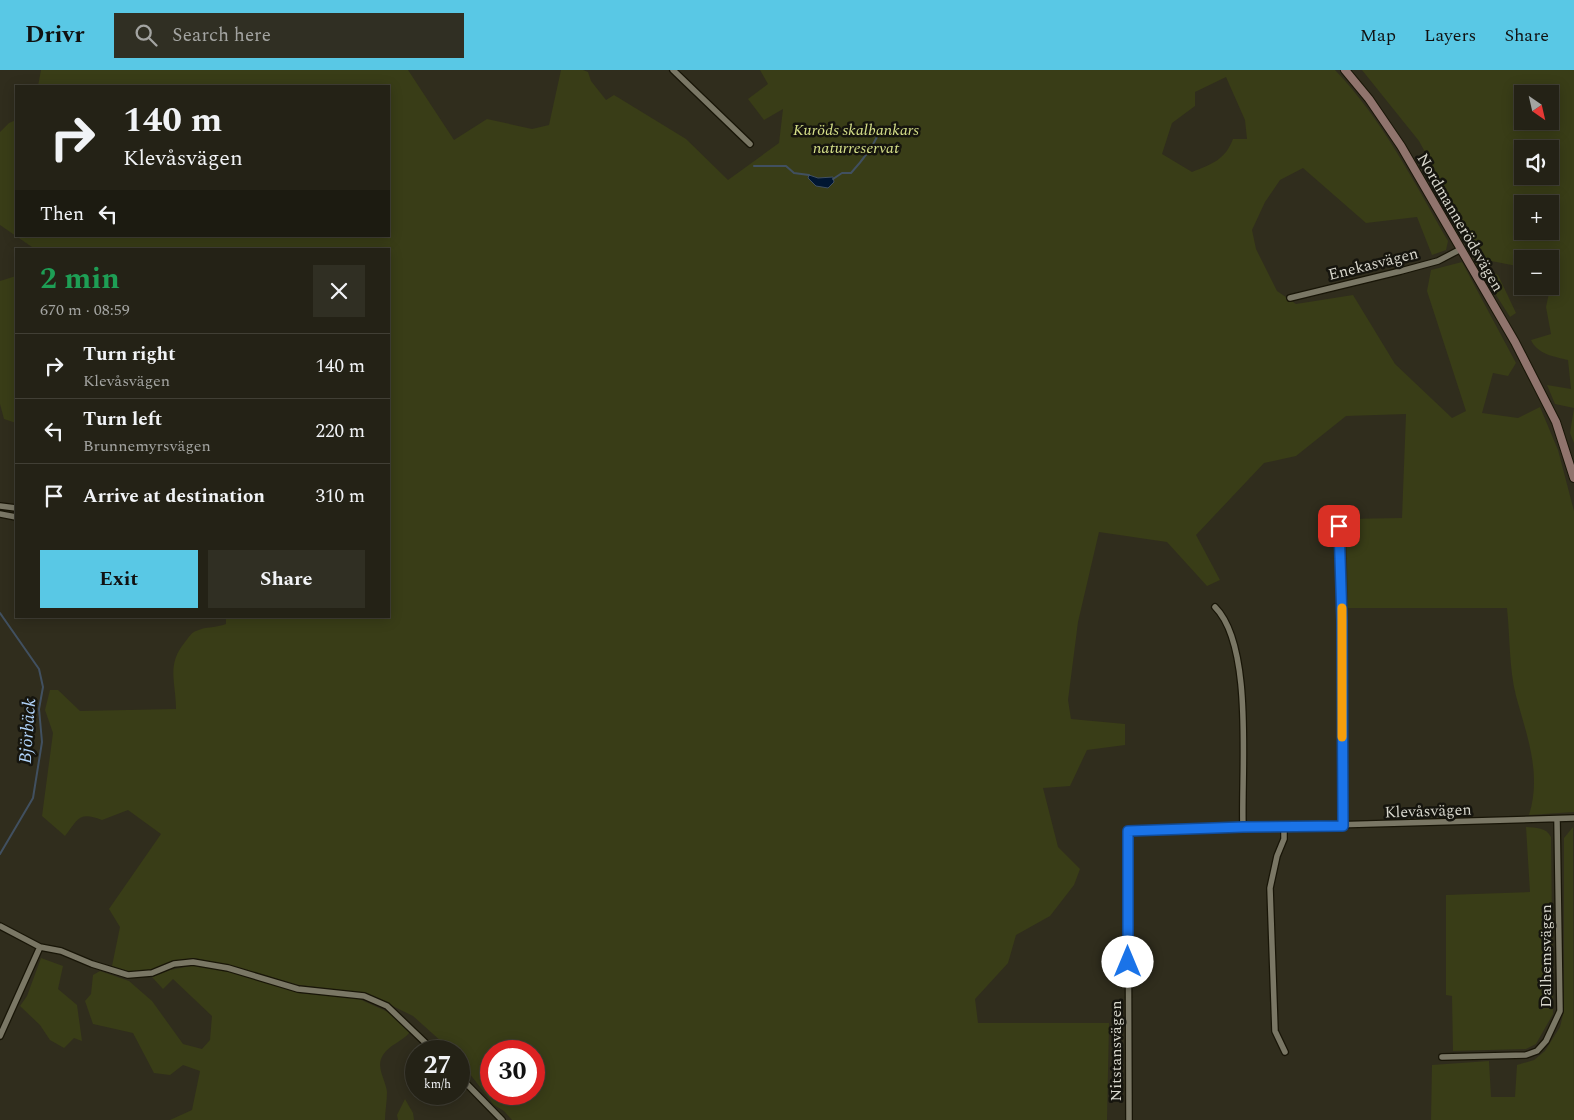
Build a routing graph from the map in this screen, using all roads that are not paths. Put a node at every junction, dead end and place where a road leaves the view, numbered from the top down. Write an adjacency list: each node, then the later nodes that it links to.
1 (673, 70): 3 (street)
2 (1345, 70): 4 (main road, Nordmannerödsvägen)
3 (750, 144)
4 (1461, 250): 5 (street, Enekasvägen); 6 (main road, Nordmannerödsvägen)
5 (1290, 298)
6 (1574, 478)
7 (0, 506): 8 (street)
8 (15, 508)
9 (1338, 509): 15 (street)
10 (0, 514): 11 (street)
11 (15, 517)
12 (1215, 607): 16 (street)
13 (1574, 818): 14 (street, Klevåsvägen)
14 (1557, 819): 15 (street, Klevåsvägen); 24 (street, Dalhemsvägen)
15 (1343, 826): 17 (street, Klevåsvägen)
16 (1243, 827): 17 (street, Klevåsvägen); 18 (street, Klevåsvägen)
17 (1284, 828): 23 (street)
18 (1128, 831): 27 (street, Nitstansvägen)
19 (0, 926): 20 (street)
20 (40, 947): 21 (street); 22 (street)
21 (0, 1036)
22 (423, 1040)
23 (1285, 1052)
24 (1442, 1058)
25 (470, 1087): 26 (street)
26 (502, 1120)
27 (1129, 1120)

